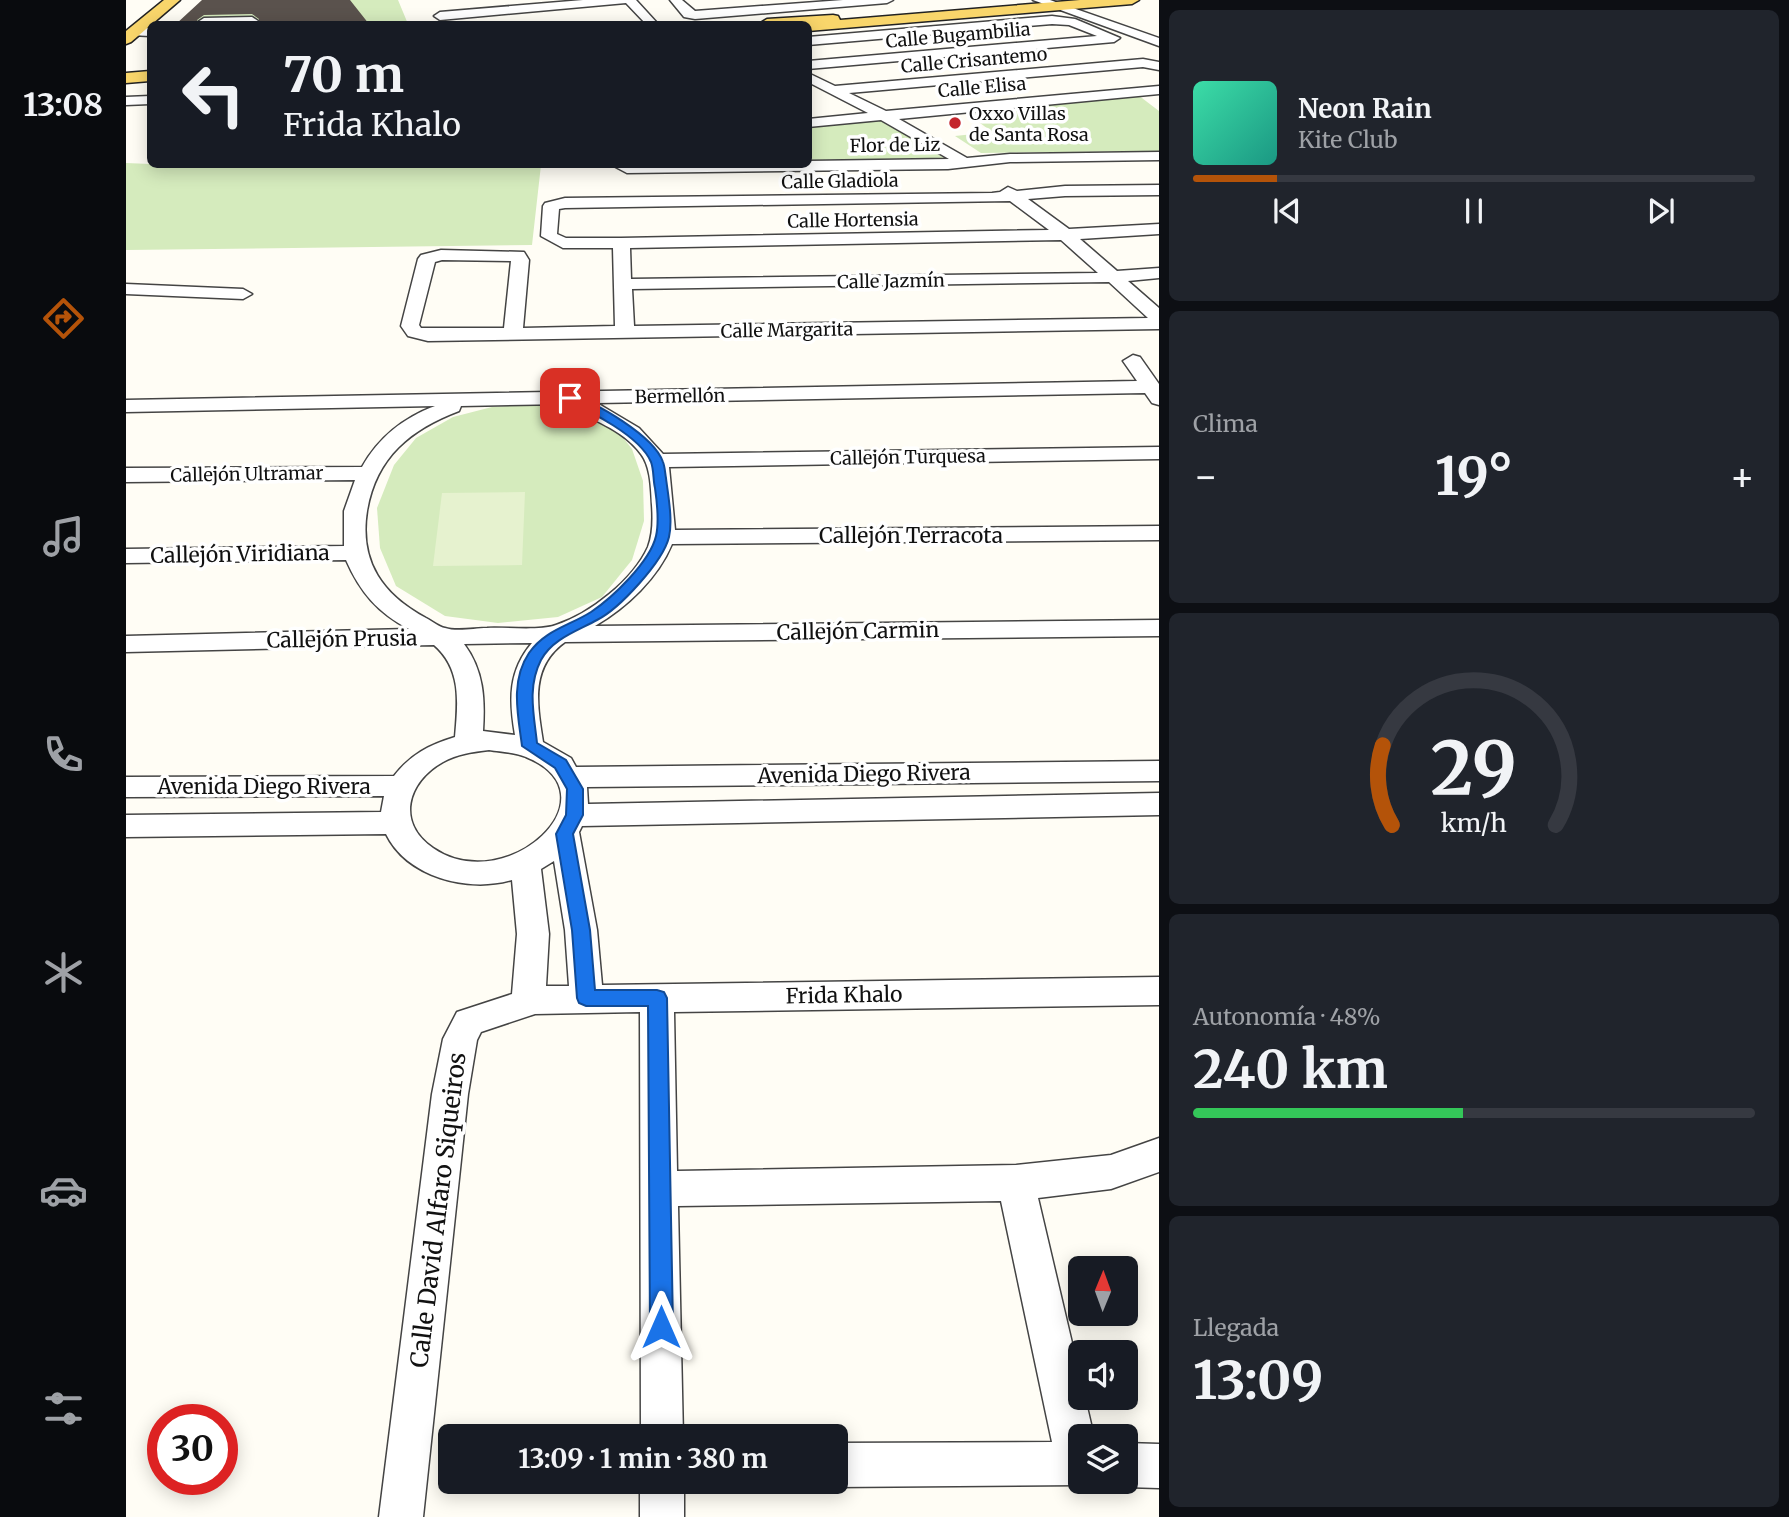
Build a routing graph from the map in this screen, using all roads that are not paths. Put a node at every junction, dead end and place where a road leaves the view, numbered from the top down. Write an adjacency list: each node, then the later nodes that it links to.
1 (151, 0): 19 (main road)
2 (173, 0): 19 (main road)
3 (623, 0): 8 (street)
4 (630, 0): 15 (street)
5 (676, 0): 6 (street)
6 (887, 0): 10 (street)
7 (1132, 0): 11 (main road)
8 (608, 1): 9 (street); 15 (street)
9 (560, 3): 12 (street); 13 (street)
10 (900, 4)
11 (1056, 5): 17 (main road); 18 (main road); 21 (street); 22 (street); 23 (street); 25 (street, Calle Bugambilia)
12 (440, 16)
13 (571, 16)
14 (210, 17): 16 (street)
15 (639, 18)
16 (239, 21)
17 (812, 21)
18 (812, 27)
19 (129, 31): 20 (street)
20 (147, 32)
21 (1159, 33)
22 (812, 40)
23 (1159, 42)
24 (1159, 66): 30 (street, Calle Crisantemo)
25 (812, 67)
26 (812, 69): 30 (street)
27 (147, 78): 29 (main road)
28 (812, 79): 31 (street)
29 (126, 81)
30 (853, 88): 31 (street, Calle Crisantemo); 36 (street)
31 (835, 90): 33 (street, Calle Crisantemo); 37 (street)
32 (1159, 90): 36 (street, Calle Elisa)
33 (812, 93)
34 (147, 100): 35 (street)
35 (126, 101)
36 (901, 114): 37 (street, Calle Elisa); 42 (street)
37 (884, 116): 38 (street, Calle Elisa); 40 (street)
38 (812, 123)
39 (1159, 156): 42 (street)
40 (964, 162): 41 (street, Flor de Liz); 42 (street)
41 (812, 164)
42 (987, 173): 44 (street); 45 (street)
43 (1159, 190): 44 (street, Calle Gladiola)
44 (1034, 195): 45 (street, Calle Gladiola); 47 (street)
45 (1014, 197): 48 (street); 49 (street, Calle Gladiola)
46 (1159, 229): 47 (street, Calle Hortensia)
47 (1085, 232): 48 (street, Calle Hortensia); 52 (street)
48 (1066, 234): 50 (street, Calle Hortensia); 53 (street)
49 (549, 236): 50 (street, Calle Hortensia)
50 (621, 243): 54 (street)
51 (1159, 273): 52 (street, Calle Jazmín)
52 (1134, 276): 53 (street, Calle Jazmín); 57 (street)
53 (1114, 278): 54 (street, Calle Jazmín); 58 (street)
54 (624, 284): 59 (street)
55 (126, 289): 56 (street)
56 (243, 294)
57 (1159, 297)
58 (1159, 321): 59 (street, Calle Margarita)
59 (625, 333): 60 (street, Calle Margarita)
60 (513, 334): 60 (street, Calle Margarita)
61 (1133, 360): 62 (street)
62 (1155, 393): 63 (street, Bermellón)
63 (570, 398): 64 (street, Bermellón); 67 (street)
64 (467, 401): 65 (street, Bermellón); 68 (street)
65 (126, 406)
66 (1159, 453): 67 (street, Callejón Turquesa)
67 (657, 461): 71 (street)
68 (367, 473): 69 (street, Callejón Ultramar); 72 (street)
69 (126, 475)
70 (1159, 533): 71 (street, Callejón Terracota)
71 (663, 537): 75 (street)
72 (354, 553): 73 (street, Callejón Viridiana); 76 (street)
73 (126, 556)
74 (1159, 628): 75 (street, Callejón Carmin)
75 (557, 634): 76 (street, Callejón Prusia); 79 (street)
76 (443, 637): 77 (street, Callejón Prusia); 78 (street)
77 (126, 644)
78 (468, 743): 79 (street); 82 (street)
79 (530, 746): 81 (street)
80 (1159, 771): 81 (street, Avenida Diego Rivera)
81 (570, 777): 86 (street)
82 (401, 786): 83 (street, Avenida Diego Rivera); 85 (street)
83 (126, 787)
84 (1159, 804): 86 (street, Avenida Diego Rivera)
85 (395, 823): 87 (street, Avenida Diego Rivera); 88 (street)
86 (570, 824): 88 (street); 90 (street)
87 (126, 826)
88 (525, 863): 92 (street)
89 (1159, 991): 91 (street, Frida Khalo)
90 (586, 998): 91 (street, Frida Khalo); 92 (street, Frida Khalo)
91 (657, 998): 95 (street)
92 (528, 1000): 103 (street, Calle David Alfaro Siqueiros)
93 (1159, 1155): 94 (street)
94 (1016, 1183): 95 (street); 97 (street)
95 (660, 1189): 96 (street)
96 (662, 1424)
97 (1070, 1424)
98 (1068, 1463): 99 (street)
99 (848, 1465)
100 (1138, 1465): 101 (street)
101 (1159, 1466)
102 (662, 1494): 104 (street)
103 (401, 1517)
104 (662, 1517)

